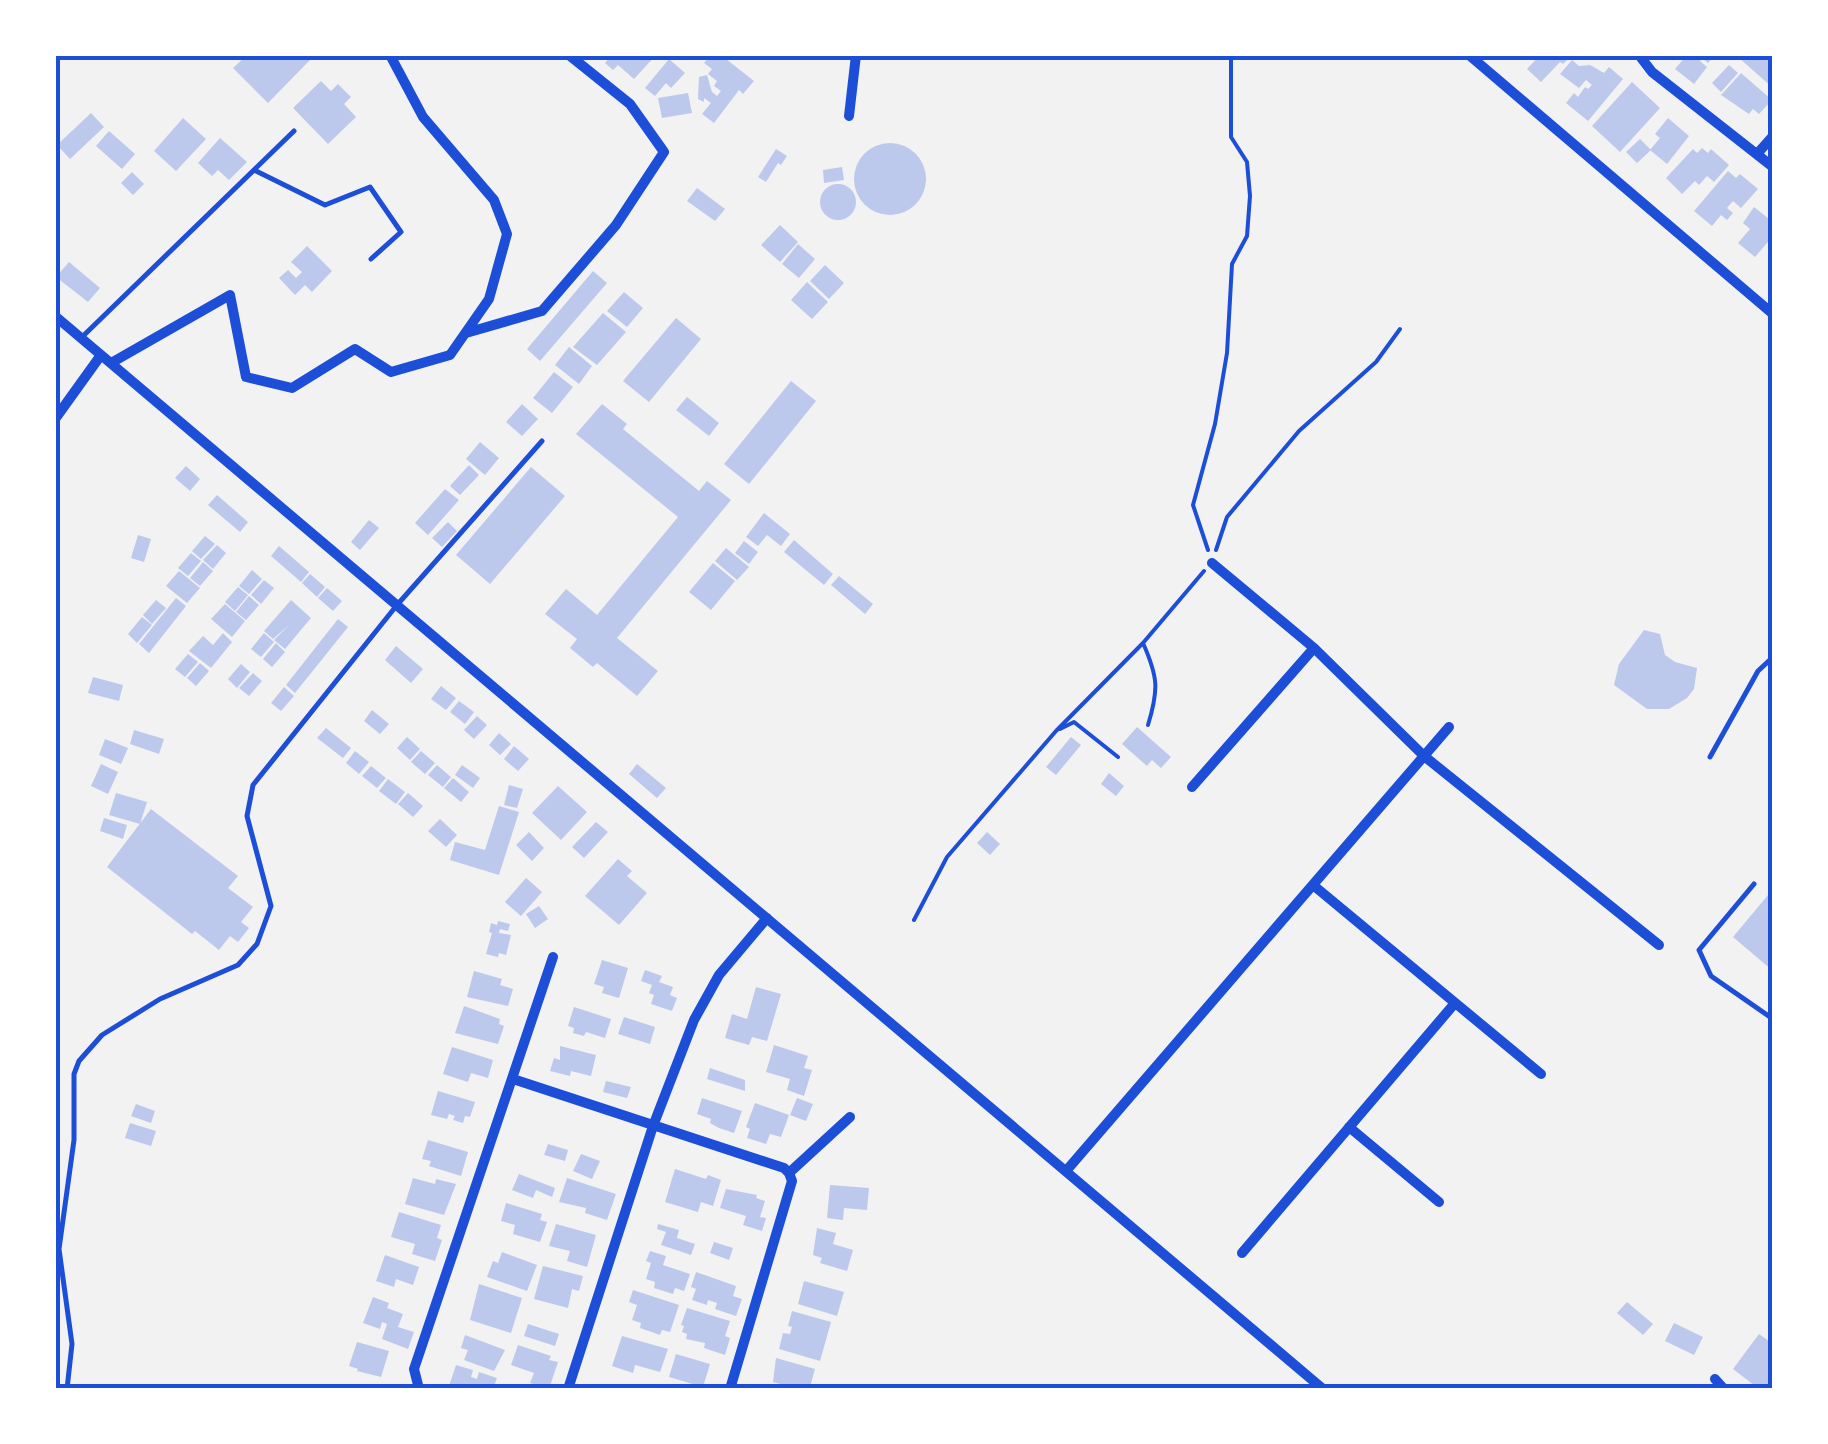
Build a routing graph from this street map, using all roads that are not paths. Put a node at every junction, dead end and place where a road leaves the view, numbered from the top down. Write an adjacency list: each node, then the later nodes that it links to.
1 (390, 55): 15 (street)
2 (569, 55): 15 (street)
3 (856, 55): 6 (street)
4 (1469, 55): 13 (street)
5 (1639, 55): 9 (street)
6 (849, 116)
7 (294, 131): 11 (lane)
8 (1773, 136): 9 (street)
9 (1757, 154): 10 (street)
10 (1773, 167)
11 (254, 170): 12 (lane); 16 (lane)
12 (372, 260)
13 (1773, 314)
14 (55, 316): 16 (street)
15 (465, 334): 18 (street)
16 (81, 338): 17 (street)
17 (101, 354): 18 (street); 19 (street)
18 (111, 363): 22 (street)
19 (55, 419)
20 (542, 441): 22 (lane)
21 (1212, 562): 23 (street)
22 (397, 606): 31 (street); 46 (lane)
23 (1314, 648): 26 (street); 28 (street)
24 (1773, 657): 27 (lane)
25 (1449, 727): 26 (street)
26 (1424, 756): 30 (street); 32 (street)
27 (1710, 757)
28 (1192, 787)
29 (1754, 884): 35 (lane)
30 (1313, 885): 34 (street); 41 (street)
31 (766, 918): 39 (street); 41 (street)
32 (1659, 944)
33 (553, 957): 37 (street)
34 (1455, 1003): 36 (street); 40 (street)
35 (1773, 1019)
36 (1541, 1074)
37 (512, 1079): 39 (street); 47 (street)
38 (850, 1117): 42 (street)
39 (653, 1126): 42 (street); 48 (street)
40 (1350, 1127): 43 (street); 44 (street)
41 (1066, 1171): 50 (street)
42 (789, 1173): 49 (street)
43 (1439, 1202)
44 (1242, 1253)
45 (1715, 1379): 51 (street)
46 (67, 1389)
47 (419, 1389)
48 (568, 1389)
49 (730, 1389)
50 (1323, 1389)
51 (1724, 1389)

